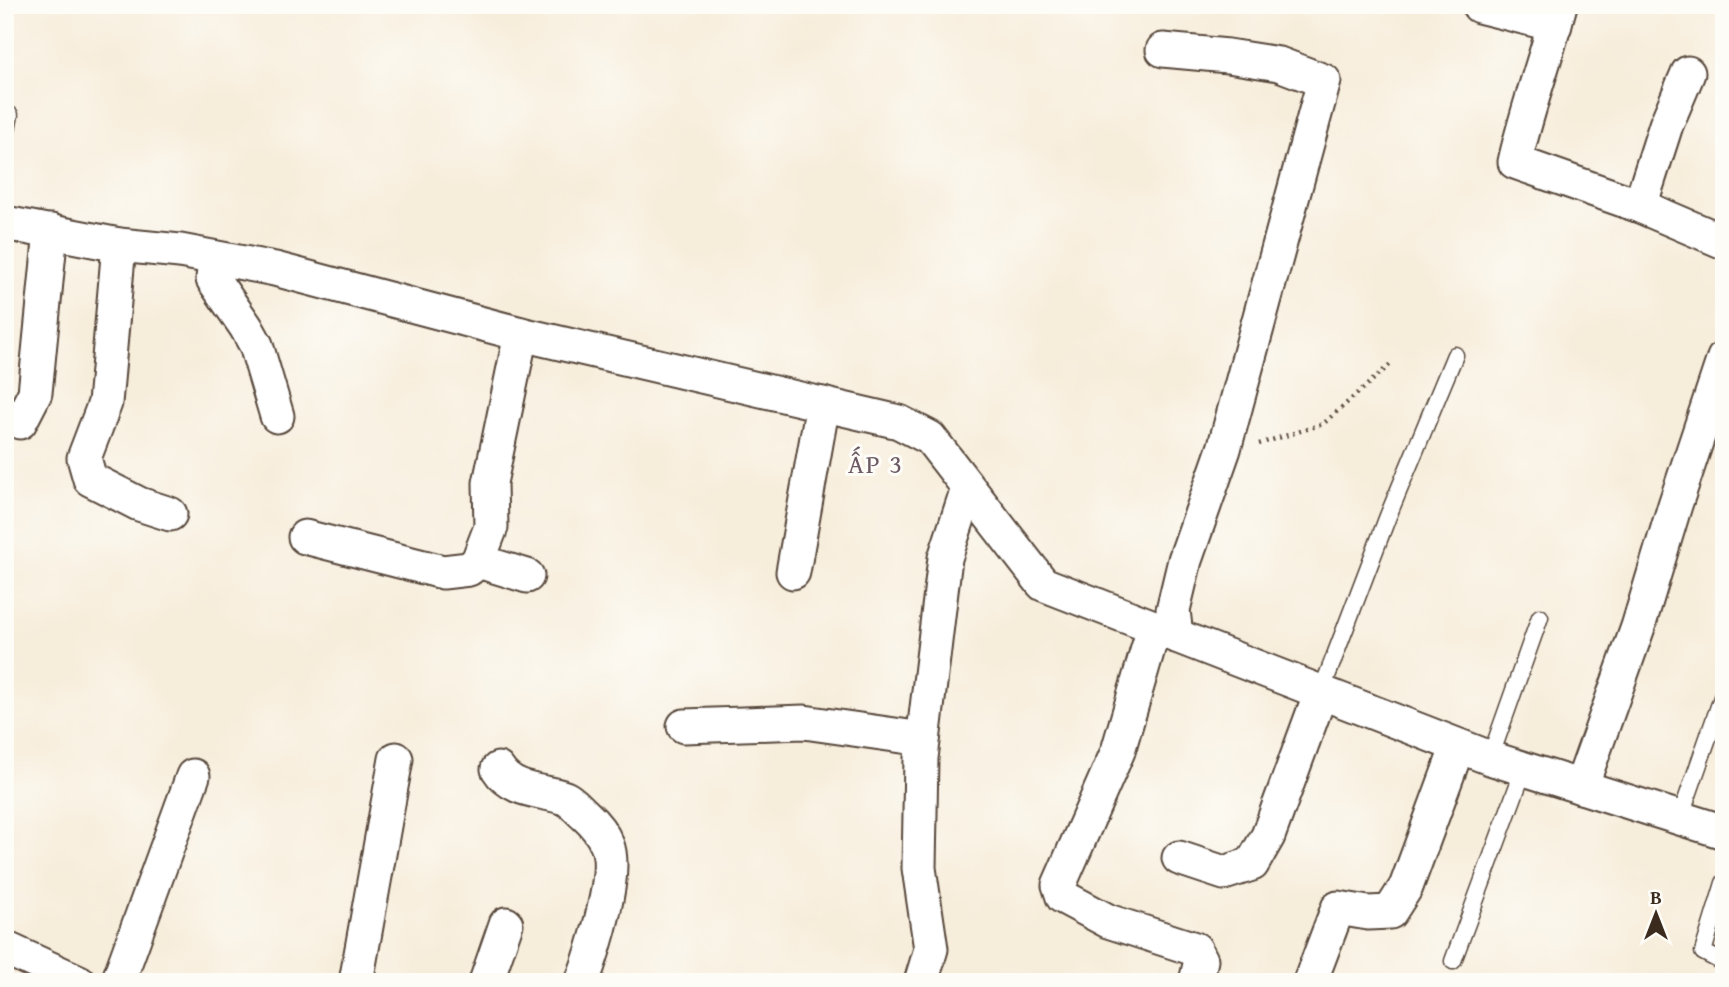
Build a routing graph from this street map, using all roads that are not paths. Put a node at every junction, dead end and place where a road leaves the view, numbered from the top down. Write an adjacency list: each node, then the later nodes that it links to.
1 (1479, 6): 2 (street)
2 (1558, 15): 7 (street)
3 (1163, 50): 26 (street)
4 (1688, 73): 7 (street)
5 (10, 115): 6 (lane)
6 (5, 140)
7 (1640, 206): 10 (street)
8 (5, 223): 9 (street)
9 (51, 231): 11 (street); 17 (street)
10 (1724, 242)
11 (119, 245): 12 (street); 20 (street)
12 (215, 258): 13 (street); 18 (street)
13 (522, 334): 16 (street); 22 (street)
14 (1455, 355): 27 (lane)
15 (1724, 358): 37 (street)
16 (823, 404): 19 (street); 23 (street)
17 (5, 416)
18 (277, 416)
19 (968, 488): 26 (street); 30 (street)
20 (170, 514)
21 (305, 537): 22 (street)
22 (478, 561): 24 (street)
23 (793, 572)
24 (527, 576)
25 (1541, 617): 32 (lane)
26 (1165, 632): 27 (street); 52 (street)
27 (1321, 692): 31 (street); 40 (street)
28 (1724, 692): 38 (lane)
29 (684, 726): 30 (street)
30 (923, 739): 51 (street)
31 (1458, 746): 32 (street); 53 (street)
32 (1490, 758): 35 (street)
33 (396, 759): 48 (street)
34 (498, 769): 50 (street)
35 (1524, 769): 37 (street); 44 (lane)
36 (193, 776): 47 (street)
37 (1581, 787): 38 (street)
38 (1680, 818): 39 (street)
39 (1724, 832)
40 (1179, 858)
41 (1724, 883): 45 (lane)
42 (506, 924): 49 (street)
43 (5, 948): 46 (street)
44 (1453, 961)
45 (1724, 963)
46 (79, 982)
47 (118, 982)
48 (356, 982)
49 (486, 982)
50 (582, 982)
51 (921, 982)
52 (1196, 982)
53 (1310, 982)

